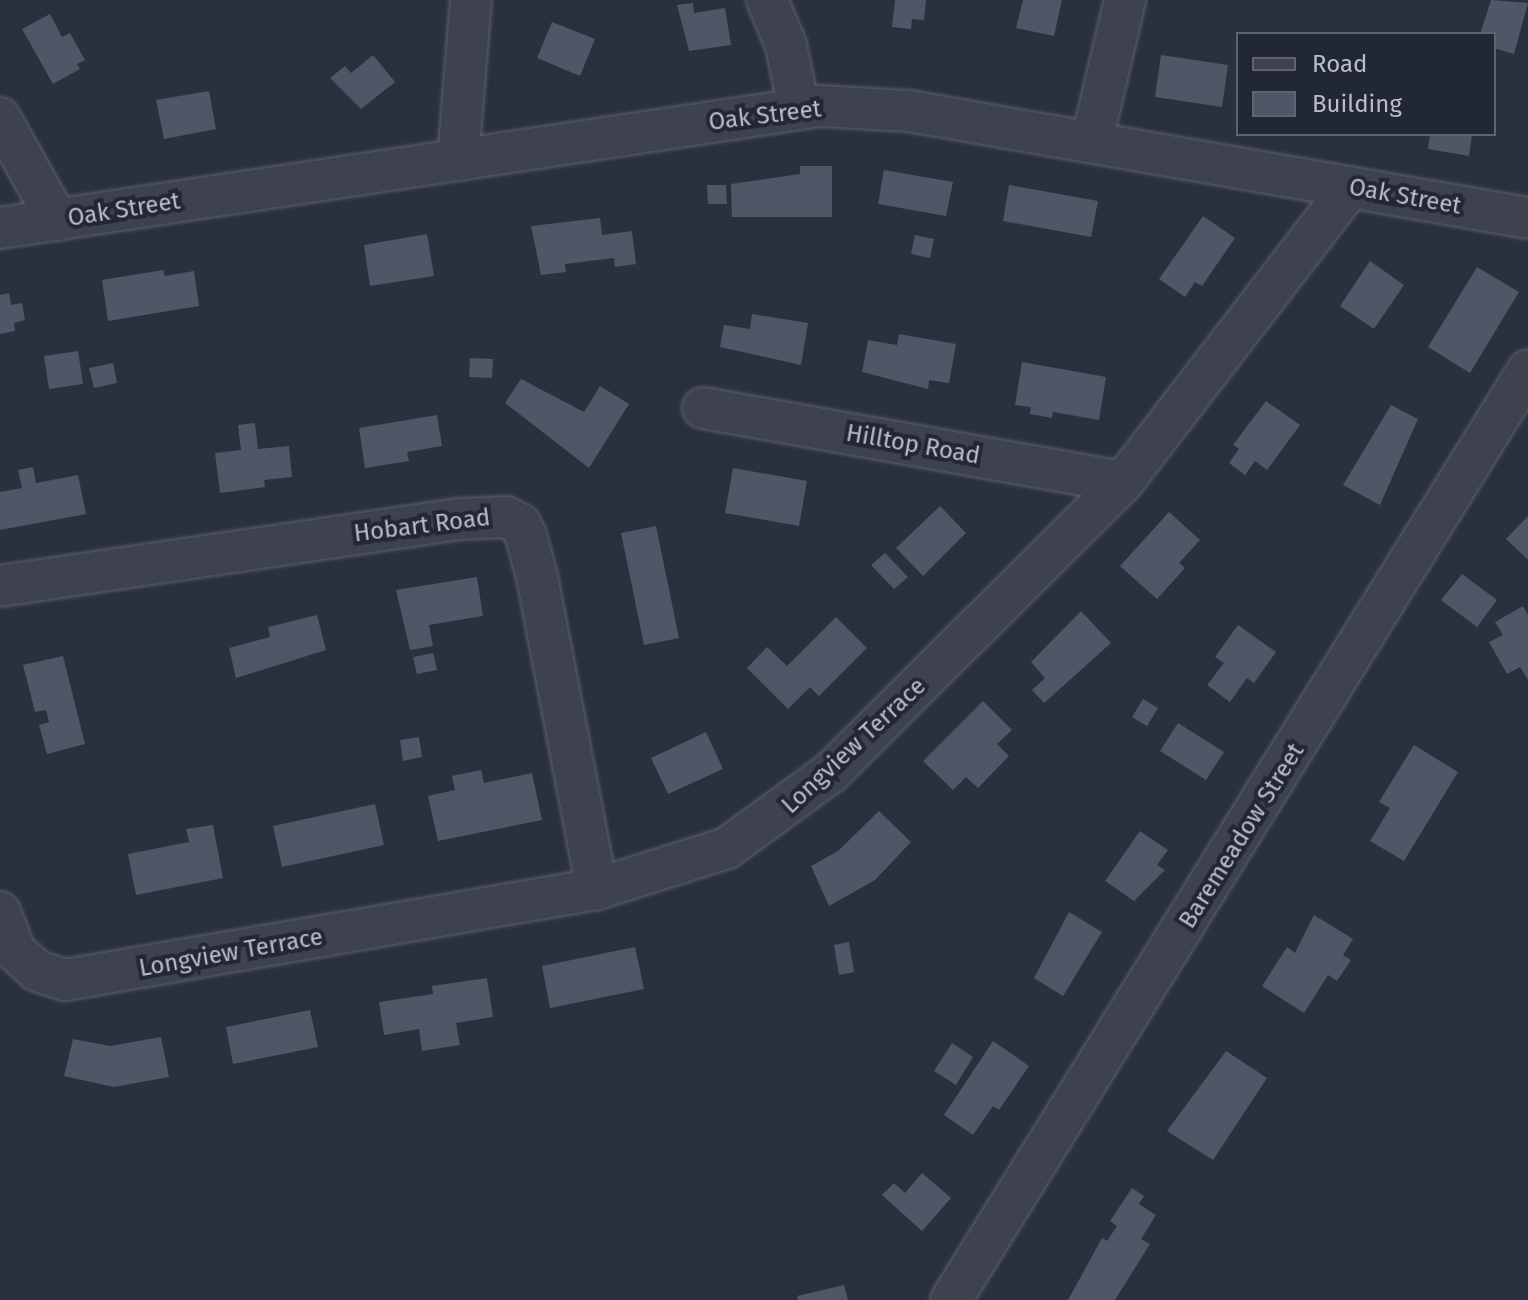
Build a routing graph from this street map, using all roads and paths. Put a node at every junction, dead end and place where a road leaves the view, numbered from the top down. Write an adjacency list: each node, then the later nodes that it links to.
1 (471, 0): 7 (street)
2 (767, 0): 4 (street)
3 (1125, 0): 6 (street)
4 (799, 109): 6 (street, Oak Street); 7 (street, Oak Street)
5 (0, 118): 10 (street)
6 (1092, 140): 8 (street, Oak Street)
7 (458, 160): 10 (street, Oak Street)
8 (1350, 187): 9 (street, Oak Street); 14 (street, Longview Terrace)
9 (1528, 218)
10 (57, 220): 11 (street, Oak Street)
11 (0, 228)
12 (1528, 370): 18 (street, Baremeadow Street)
13 (703, 408): 14 (street, Hilltop Road)
14 (1123, 482): 16 (street, Longview Terrace)
15 (0, 586): 16 (street, Hobart Road)
16 (597, 889): 17 (street, Longview Terrace)
17 (0, 912)
18 (951, 1300)

